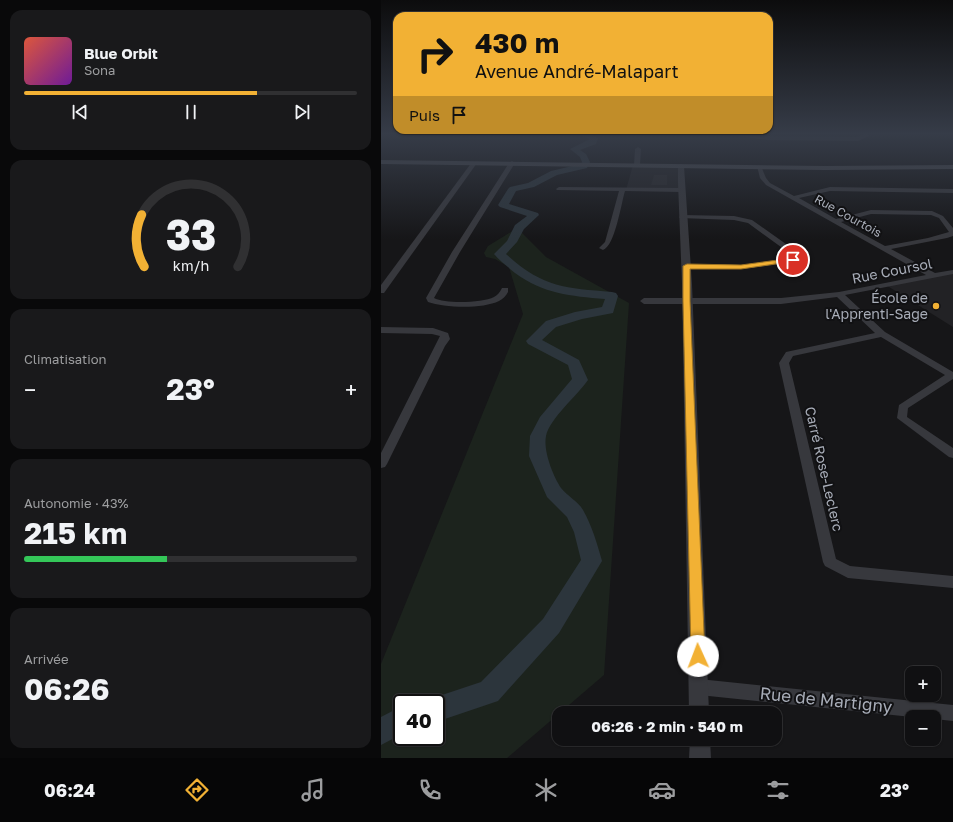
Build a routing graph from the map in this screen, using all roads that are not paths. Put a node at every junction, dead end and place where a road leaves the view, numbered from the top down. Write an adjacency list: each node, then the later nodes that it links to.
1 (469, 168): 18 (street)
2 (509, 168): 17 (street)
3 (681, 168): 7 (street)
4 (759, 168): 9 (street, Rue Courtois)
5 (559, 189): 6 (street)
6 (622, 190): 7 (street); 12 (street)
7 (681, 190): 10 (street)
8 (953, 191): 9 (street)
9 (792, 198): 11 (street, Rue Courtois)
10 (682, 217): 14 (street); 14 (street)
11 (835, 221): 13 (street, Rue Courtois); 13 (street)
12 (603, 248)
13 (885, 248): 16 (street, Rue Courtois)
14 (687, 266): 21 (street)
15 (953, 272): 16 (street, Rue Coursol)
16 (934, 276): 19 (street, Rue Coursol)
17 (505, 290)
18 (381, 291)
19 (839, 294): 21 (street, Rue Coursol); 23 (street)
20 (644, 301): 21 (street, Rue Coursol)
21 (687, 301): 28 (street)
22 (381, 330): 26 (street)
23 (882, 334): 24 (street); 27 (street, Carré Rose-Leclerc)
24 (953, 375): 25 (street)
25 (953, 454)
26 (381, 464)
27 (953, 582)
28 (699, 687): 29 (street); 30 (street, Rue de Martigny)
29 (699, 706)
30 (953, 713)
31 (700, 746): 32 (street)
32 (701, 758)

